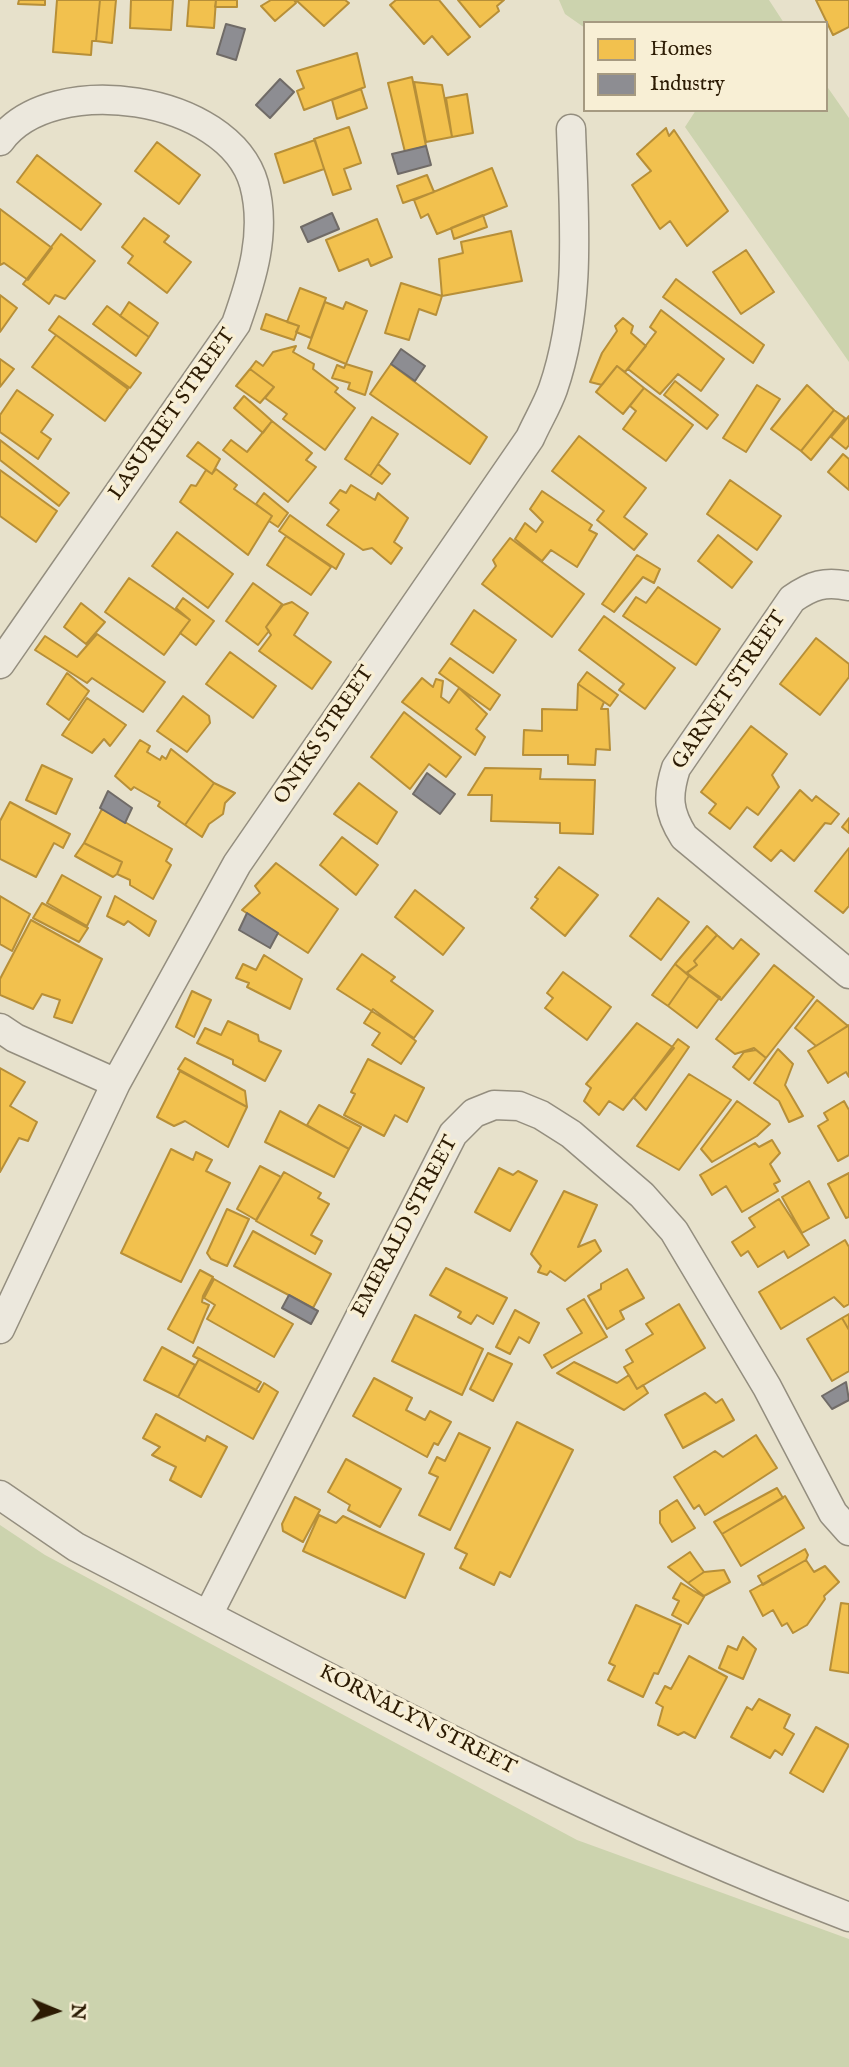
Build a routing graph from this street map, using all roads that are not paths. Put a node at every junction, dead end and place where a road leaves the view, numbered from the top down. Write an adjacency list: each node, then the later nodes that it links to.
1 (572, 129): 7 (street, ONIKS STREET)
2 (0, 141): 4 (street, LASURIET STREET)
3 (849, 586): 5 (street, GARNET STREET)
4 (0, 664)
5 (849, 974)
6 (0, 1028): 7 (street)
7 (116, 1083): 8 (street, ONIKS STREET)
8 (0, 1329)
9 (0, 1495): 11 (street, KORNALYN STREET)
10 (849, 1531): 11 (street, EMERALD STREET)
11 (208, 1615): 12 (street, KORNALYN STREET)
12 (849, 1917)

